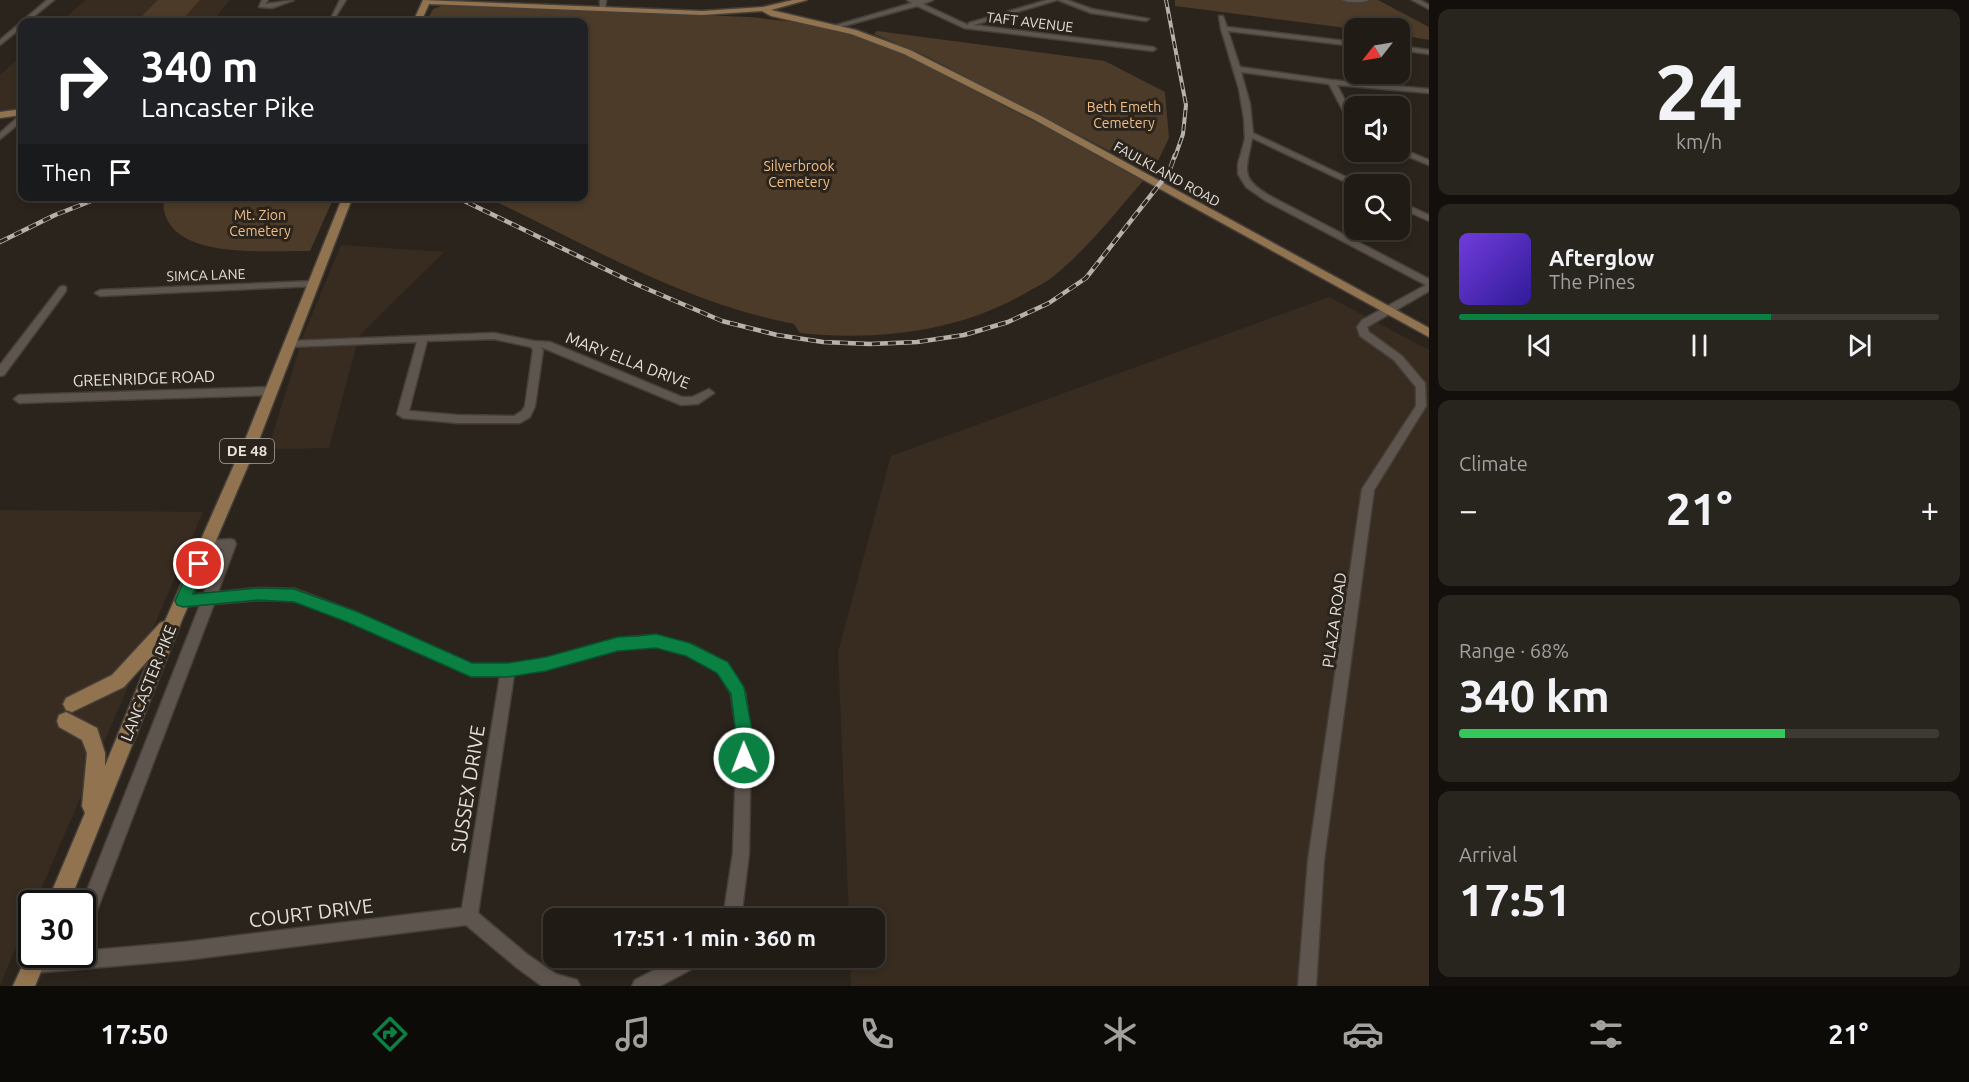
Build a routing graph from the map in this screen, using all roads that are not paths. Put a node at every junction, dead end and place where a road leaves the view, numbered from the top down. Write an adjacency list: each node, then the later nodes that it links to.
1 (51, 0): 20 (street)
2 (265, 0): 3 (street)
3 (291, 0)
4 (343, 0): 18 (street)
5 (803, 0): 16 (main road)
6 (930, 0): 13 (street)
7 (1054, 0): 25 (street)
8 (1061, 0): 23 (street)
9 (1345, 0): 10 (street)
10 (1366, 0)
11 (1415, 0): 15 (street)
12 (427, 1): 14 (main road); 21 (main road)
13 (914, 2): 25 (street, TAFT AVENUE); 27 (street)
14 (603, 4): 17 (main road)
15 (1429, 7)
16 (762, 9): 17 (main road); 22 (main road, FAULKLAND ROAD); 24 (main road, FAULKLAND ROAD)
17 (702, 13): 22 (main road)
18 (334, 15)
19 (1221, 17): 28 (street)
20 (29, 18)
21 (419, 18)
22 (781, 18): 24 (main road, FAULKLAND ROAD)
23 (1146, 19)
24 (820, 23): 27 (main road, FAULKLAND ROAD)
25 (964, 26): 31 (street, TAFT AVENUE)
26 (18, 27): 29 (street)
27 (833, 27): 53 (main road, FAULKLAND ROAD)
28 (1224, 29): 30 (street); 34 (street)
29 (0, 43)
30 (1344, 43)
31 (1153, 49)
32 (1410, 49): 33 (street)
33 (1429, 52)
34 (1237, 69): 35 (street); 41 (street)
35 (1332, 82): 36 (street); 37 (street)
36 (1429, 91)
37 (1344, 105)
38 (18, 113): 39 (main road)
39 (0, 116)
40 (18, 121): 42 (street)
41 (1249, 134): 45 (street); 50 (street)
42 (0, 137)
43 (1410, 154): 44 (street)
44 (1429, 163)
45 (1344, 178)
46 (346, 201): 49 (main road, LANCASTER PIKE / DE 48)
47 (1410, 209): 48 (street)
48 (1429, 218)
49 (313, 284): 52 (street, SIMCA LANE); 56 (main road, LANCASTER PIKE / DE 48)
50 (1429, 285): 53 (street)
51 (63, 290): 58 (street)
52 (100, 293)
53 (1385, 311): 54 (main road, FAULKLAND ROAD); 78 (street, PLAZA ROAD)
54 (1429, 333)
55 (423, 338): 56 (street, MARY ELLA DRIVE); 57 (street, MARY ELLA DRIVE); 57 (street)
56 (290, 344): 59 (main road, LANCASTER PIKE / DE 48)
57 (534, 344): 60 (street, MARY ELLA DRIVE)
58 (0, 372)
59 (271, 391): 61 (street, GREENRIDGE ROAD); 62 (main road, LANCASTER PIKE / DE 48)
60 (709, 393)
61 (19, 399)
62 (207, 545): 63 (street); 64 (main road, LANCASTER PIKE / DE 48)
63 (209, 598): 64 (street); 66 (street); 69 (street)
64 (183, 601): 65 (main road, LANCASTER PIKE / DE 48)
65 (174, 620): 67 (main road, LANCASTER PIKE / DE 48); 67 (main road)
66 (508, 670): 70 (street); 71 (street, SUSSEX DRIVE)
67 (91, 821): 68 (main road, LANCASTER PIKE / DE 48)
68 (63, 890)
69 (96, 890)
70 (733, 908)
71 (470, 916): 72 (street, COURT DRIVE); 76 (street)
72 (96, 956)
73 (31, 968): 75 (main road)
74 (676, 968): 77 (street)
75 (24, 986)
76 (571, 986)
77 (641, 986)
78 (1307, 986)

